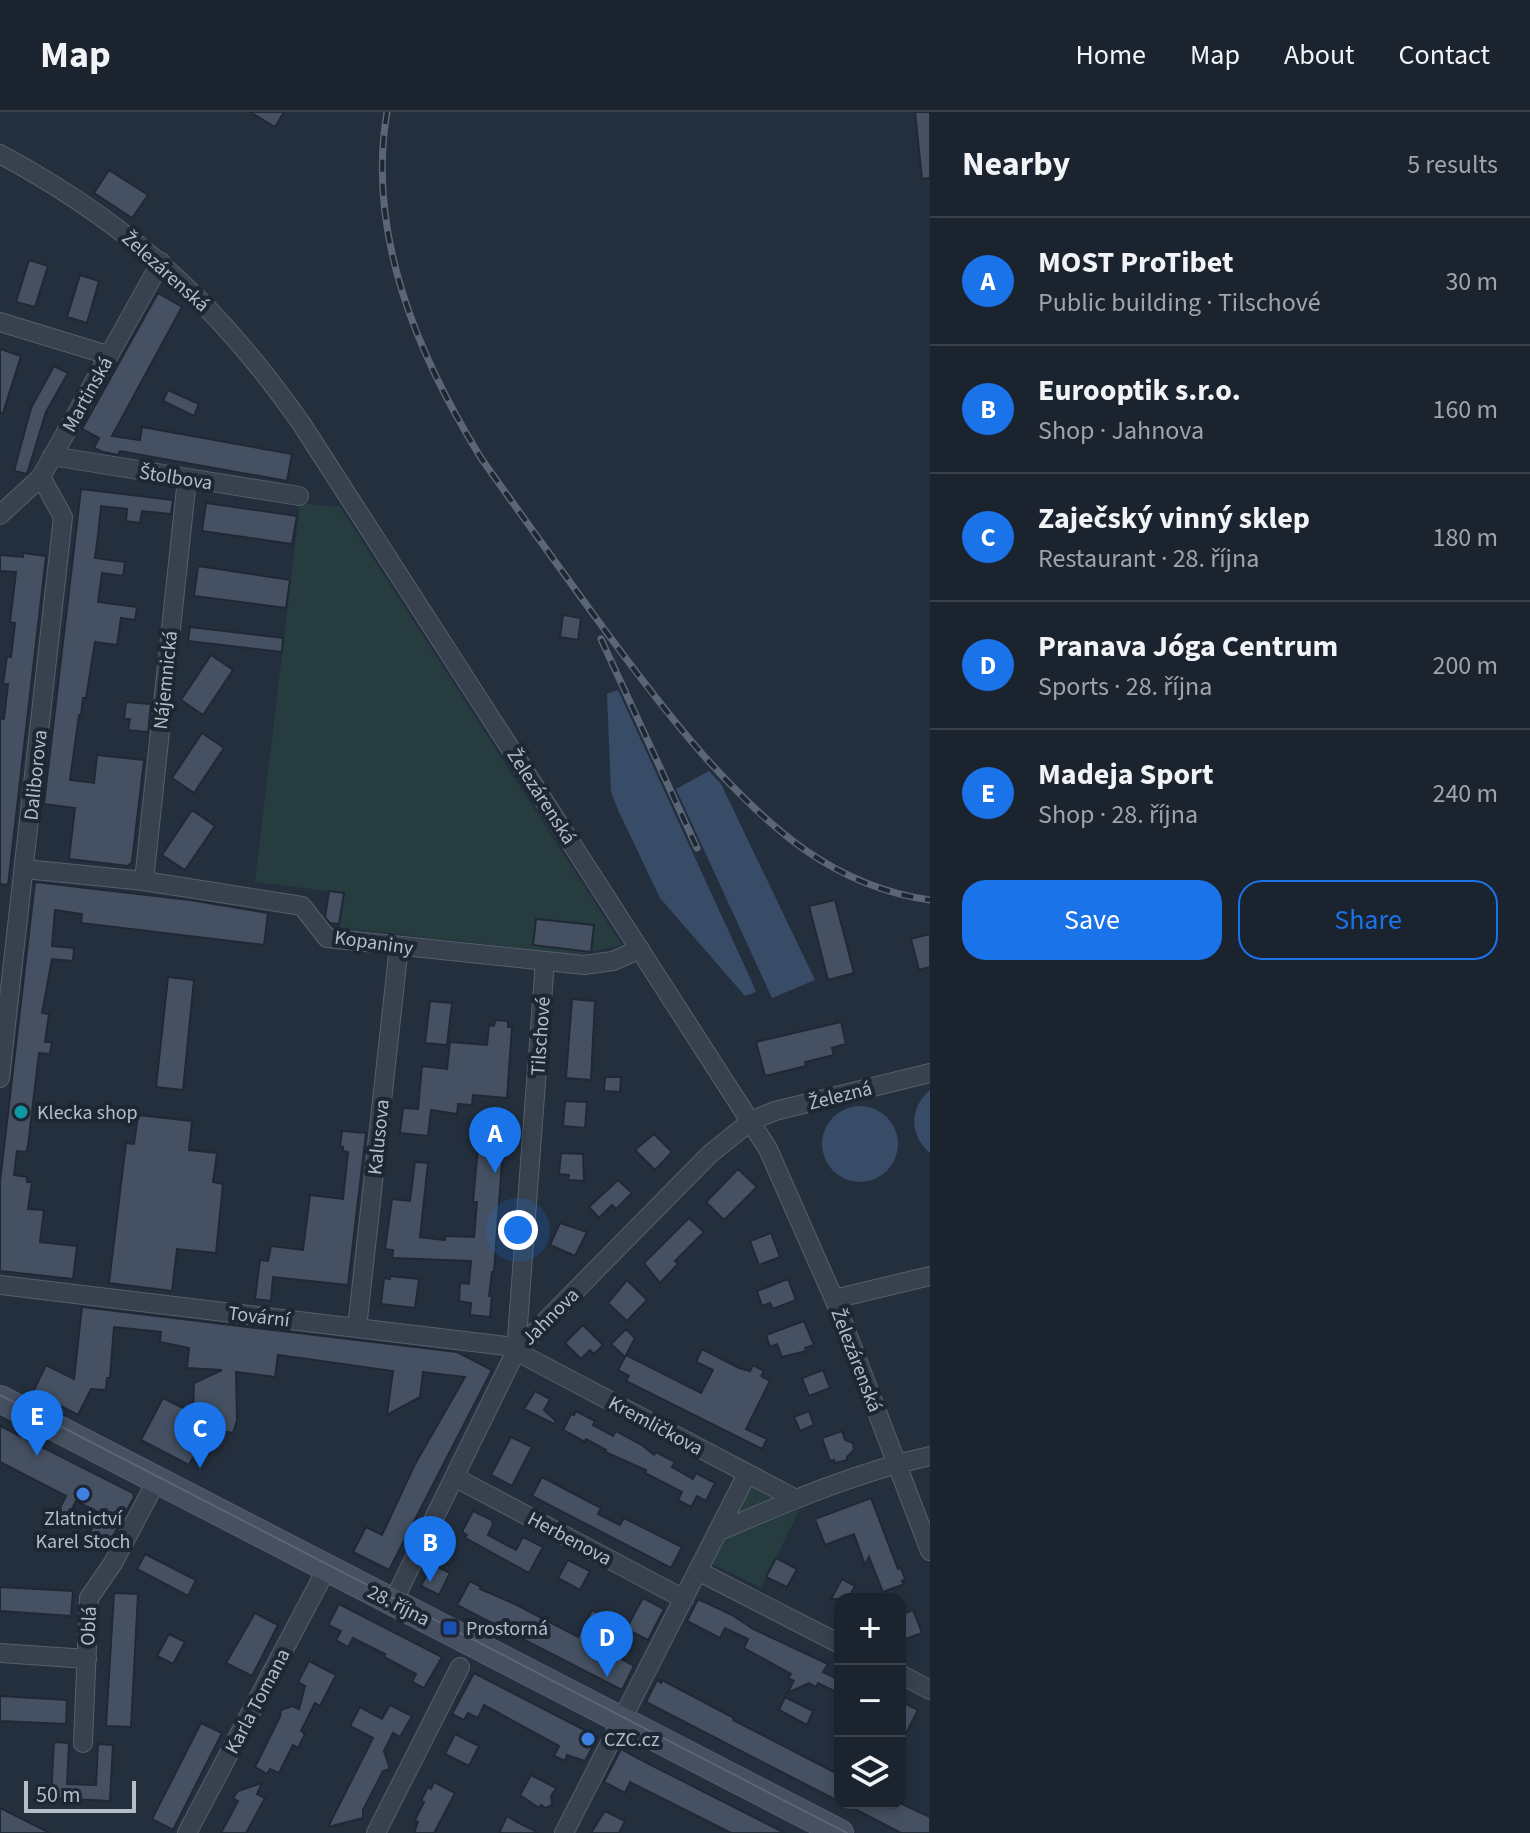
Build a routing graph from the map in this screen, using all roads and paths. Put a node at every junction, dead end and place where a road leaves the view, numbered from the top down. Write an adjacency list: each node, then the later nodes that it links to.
1 (0, 154): 2 (street, Železárenská)
2 (161, 262): 4 (street, Martinská); 13 (street, Železárenská)
3 (0, 322): 4 (street)
4 (108, 355): 5 (street, Martinská)
5 (52, 456): 6 (street, Martinská); 7 (street, Štolbova)
6 (41, 477): 9 (street, Martinská); 10 (street, Daliborova)
7 (187, 479): 8 (street, Štolbova); 11 (street, Nájemnická)
8 (299, 496)
9 (0, 514)
10 (25, 869): 11 (street, Kopaniny); 16 (street, Daliborova)
11 (144, 881): 12 (street, Kopaniny)
12 (399, 946): 14 (street, Kopaniny); 21 (street, Kalusova)
13 (640, 949): 14 (street, Kopaniny); 17 (street, Železárenská)
14 (545, 961): 22 (street, Tilschové)
15 (930, 1073): 17 (street, Železná)
16 (0, 1078)
17 (751, 1121): 20 (street, Železárenská); 22 (street, Jahnova)
18 (930, 1276): 20 (street)
19 (0, 1285): 21 (street, Tovární)
20 (834, 1299): 25 (street, Železárenská)
21 (357, 1328): 22 (street, Tovární)
22 (516, 1351): 26 (street, Kremličkova); 27 (street, Jahnova)
23 (0, 1399): 28 (main road, 28. října)
24 (930, 1456): 25 (street)
25 (897, 1464): 29 (street); 31 (street, Železárenská)
26 (747, 1474): 29 (street, Kremličkova); 30 (street)
27 (456, 1478): 34 (street, Herbenova); 35 (street, Jahnova)
28 (157, 1480): 32 (main road, 28. října); 38 (street, Oblá)
29 (796, 1499): 30 (street)
30 (717, 1532): 33 (street)
31 (930, 1551)
32 (327, 1568): 35 (main road, 28. října); 44 (street, Karla Tomana)
33 (698, 1571): 34 (street); 36 (street)
34 (684, 1599): 42 (street)
35 (393, 1602): 42 (main road, 28. října)
36 (834, 1641)
37 (0, 1653): 38 (street)
38 (87, 1659): 43 (street, Oblá)
39 (460, 1667): 45 (street)
40 (906, 1677): 41 (street)
41 (930, 1690)
42 (621, 1720): 46 (street); 47 (main road, 28. října)
43 (83, 1743)
44 (187, 1833)
45 (376, 1833)
46 (564, 1833)
47 (840, 1833)

